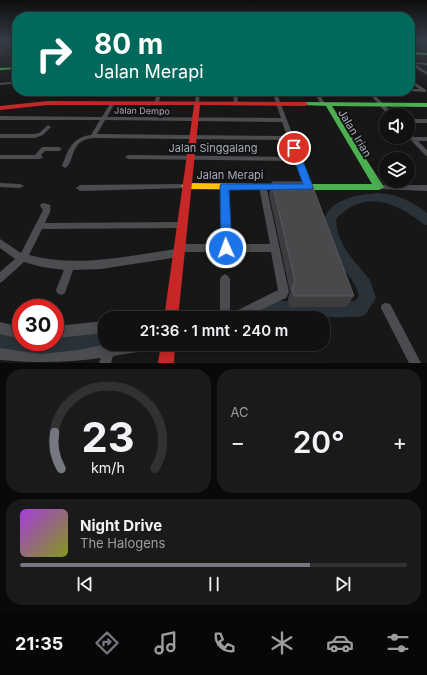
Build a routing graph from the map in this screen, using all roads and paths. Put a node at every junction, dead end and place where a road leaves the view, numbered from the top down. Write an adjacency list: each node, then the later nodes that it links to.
1 (415, 63): 2 (street)
2 (427, 63)
3 (415, 66): 6 (street)
4 (12, 68): 5 (street)
5 (0, 69)
6 (427, 74)
7 (12, 83): 8 (street)
8 (0, 84)
9 (415, 84): 11 (street)
10 (415, 90): 11 (street)
11 (425, 91)
12 (158, 96): 20 (street)
13 (198, 96): 21 (street)
14 (235, 96): 22 (street)
15 (276, 96): 23 (street)
16 (320, 96): 24 (street, Jalan Irian)
17 (322, 96): 24 (street, Jalan Irian)
18 (374, 96): 25 (street)
19 (113, 103): 20 (street); 27 (street); 30 (street)
20 (156, 104): 21 (street)
21 (197, 104): 22 (street); 31 (street)
22 (236, 104): 23 (street)
23 (278, 104): 24 (street); 32 (street)
24 (326, 104): 25 (street); 55 (street, Jalan Irian)
25 (381, 104): 26 (street); 28 (street)
26 (427, 105)
27 (0, 108)
28 (385, 108)
29 (0, 118): 30 (street, Jalan Dempo)
30 (104, 119): 31 (street, Jalan Dempo); 37 (street)
31 (195, 120): 32 (street, Jalan Dempo); 38 (street)
32 (284, 120): 39 (street)
33 (415, 121): 34 (street)
34 (427, 121)
35 (48, 127): 36 (street)
36 (0, 136)
37 (93, 136): 38 (street); 49 (street)
38 (192, 137): 39 (street); 47 (street)
39 (290, 138): 48 (street)
40 (415, 139): 41 (street)
41 (427, 139)
42 (415, 141): 44 (street)
43 (59, 149): 45 (street)
44 (427, 154)
45 (0, 157)
46 (128, 157): 47 (street, Jalan Singgalang)
47 (190, 159): 48 (street, Jalan Singgalang); 52 (street)
48 (298, 159): 58 (street)
49 (65, 166)
50 (0, 186): 51 (street)
51 (20, 186)
52 (186, 186): 53 (street, Jalan Merapi); 56 (street, Jalan Merapi); 62 (street)
53 (224, 186): 54 (street, Jalan Merapi); 64 (street)
54 (262, 187): 58 (street, Jalan Merapi); 65 (street)
55 (377, 187): 57 (street); 58 (street, Jalan Merapi)
56 (80, 188)
57 (423, 188): 59 (street)
58 (310, 191)
59 (427, 195)
60 (44, 206): 61 (street)
61 (38, 226): 62 (street); 67 (street)
62 (182, 226): 66 (street)
63 (0, 243): 67 (street)
64 (226, 248): 65 (street); 66 (street)
65 (275, 248): 75 (street)
66 (180, 250): 68 (street); 73 (street)
67 (22, 258): 68 (street); 69 (street)
68 (70, 266): 71 (street)
69 (0, 278)
70 (225, 279): 74 (street)
71 (61, 290)
72 (386, 308): 86 (street)
73 (173, 311)
74 (225, 311)
75 (247, 311)
76 (0, 328): 78 (street)
77 (98, 328): 79 (street)
78 (12, 331)
79 (64, 331)
80 (104, 351): 83 (street)
81 (109, 351): 84 (street)
82 (167, 351): 85 (street)
83 (0, 354)
84 (105, 363)
85 (166, 363)
86 (415, 363)

